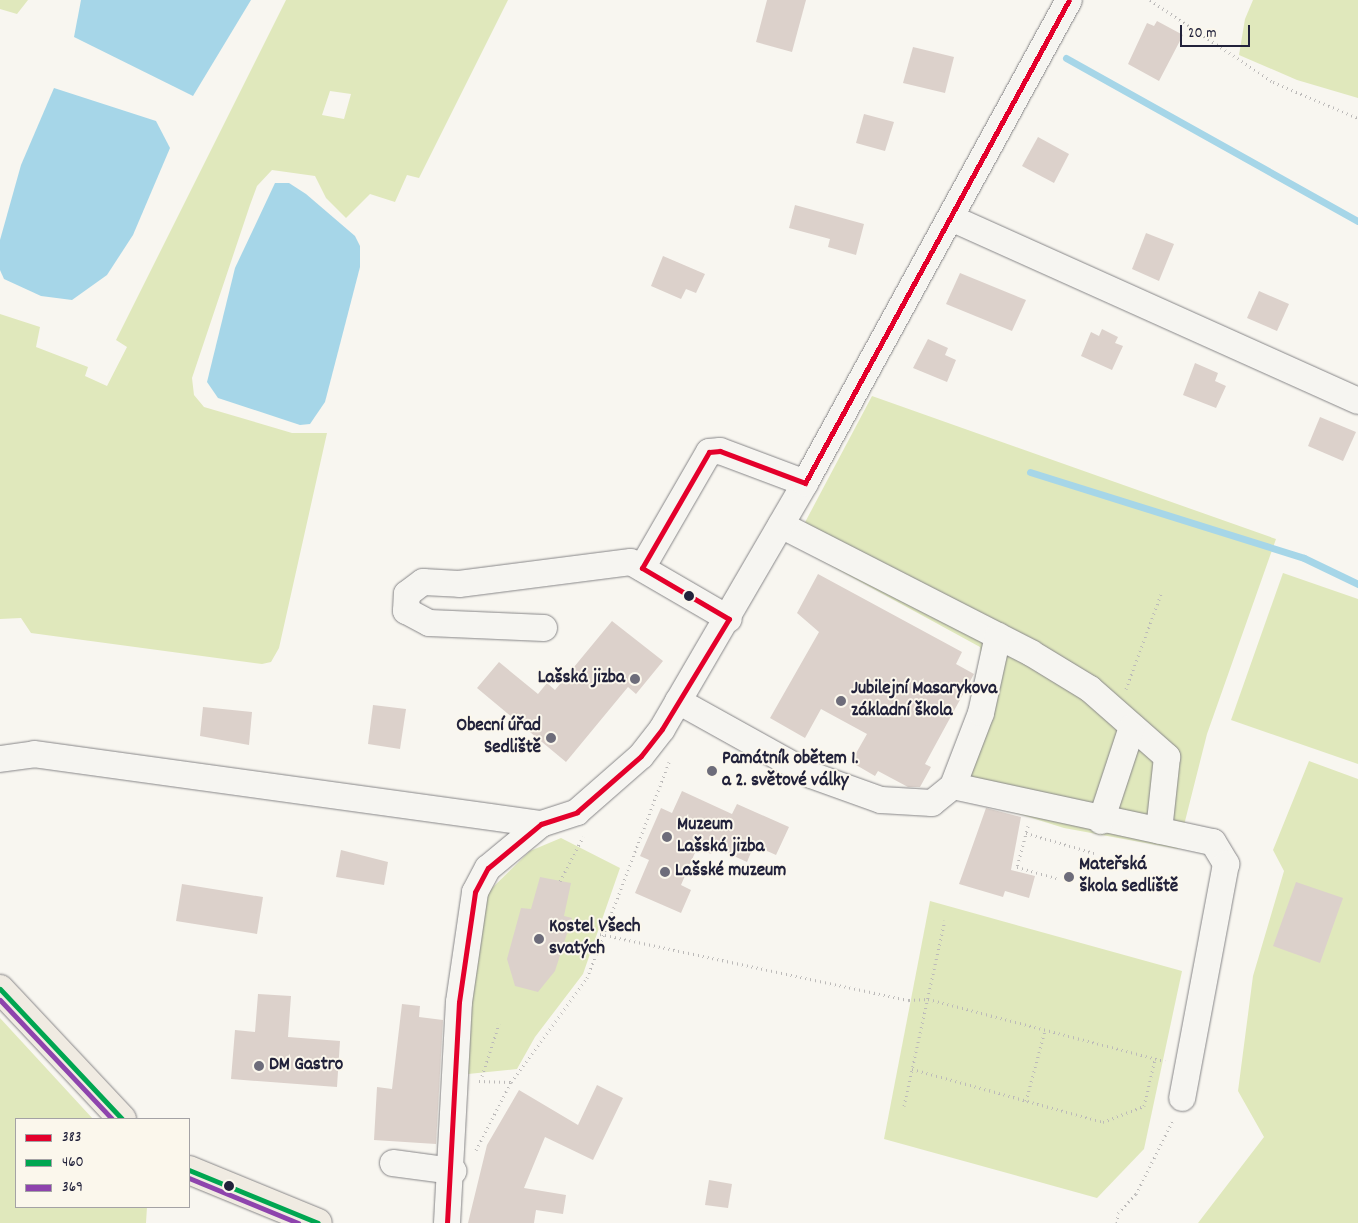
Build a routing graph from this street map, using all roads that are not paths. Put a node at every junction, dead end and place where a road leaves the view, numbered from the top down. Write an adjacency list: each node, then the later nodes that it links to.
1 (1069, 0): 2 (street)
2 (951, 218): 3 (street); 4 (street)
3 (1358, 401)
4 (805, 483): 5 (street); 6 (street)
5 (780, 525): 7 (street); 9 (street)
6 (642, 568): 7 (street); 8 (street)
7 (729, 619): 10 (street)
8 (544, 628)
9 (998, 636): 11 (street); 13 (street)
10 (678, 701): 13 (street); 15 (street)
11 (1125, 720): 14 (street); 16 (street)
12 (0, 759): 15 (street)
13 (953, 786): 14 (street)
14 (1101, 821): 16 (street)
15 (541, 824): 22 (street)
16 (1160, 831): 18 (street)
17 (0, 989): 19 (main road)
18 (1182, 1098)
19 (121, 1118)
20 (393, 1164): 22 (street)
21 (190, 1170): 23 (main road)
22 (452, 1171): 24 (street)
23 (318, 1223)
24 (447, 1223)

